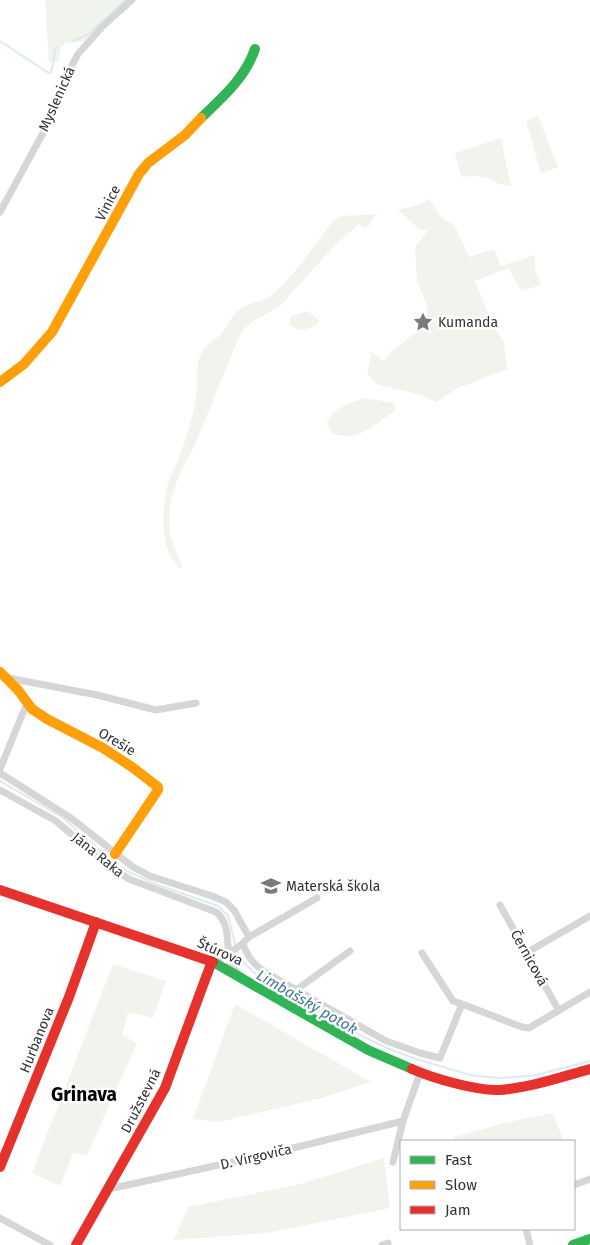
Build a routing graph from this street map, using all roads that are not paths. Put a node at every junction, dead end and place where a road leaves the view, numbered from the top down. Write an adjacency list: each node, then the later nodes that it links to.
1 (132, 0): 3 (street, Myslenická)
2 (255, 49): 4 (street, Vinice)
3 (0, 212)
4 (0, 382)
5 (4, 675): 6 (street); 7 (street, Orešie)
6 (196, 702)
7 (27, 703): 8 (street); 11 (street, Orešie)
8 (0, 769)
9 (0, 773): 11 (street)
10 (0, 790): 20 (street, Jána Raka)
11 (115, 854): 17 (street)
12 (0, 890): 16 (street, Štúrova)
13 (317, 898): 17 (street)
14 (500, 905): 22 (street, Černicová)
15 (590, 916): 22 (street)
16 (96, 922): 23 (street, Štúrova); 33 (street, Hurbanova)
17 (249, 937): 18 (street)
18 (243, 944): 20 (street); 25 (street)
19 (350, 951): 25 (street)
20 (229, 953): 23 (street); 24 (street, Jána Raka)
21 (422, 953): 27 (street)
22 (526, 953): 28 (street, Černicová)
23 (212, 961): 24 (street, Štúrova); 36 (street, Družstevná)
24 (242, 977): 30 (street, Štúrova)
25 (296, 990): 27 (street)
26 (590, 992): 28 (street)
27 (462, 1004): 28 (street)
28 (559, 1011)
29 (590, 1069): 30 (street, Štúrova)
30 (420, 1073): 31 (street)
31 (403, 1121): 32 (street); 36 (street, D. Virgoviča)
32 (393, 1162)
33 (0, 1167)
34 (590, 1179): 35 (street)
35 (575, 1185)
36 (109, 1189): 41 (street, Družstevná)
37 (0, 1218): 40 (street)
38 (526, 1230): 42 (street)
39 (590, 1239): 43 (street)
40 (50, 1245)
41 (76, 1245)
42 (530, 1245)
43 (574, 1245)

